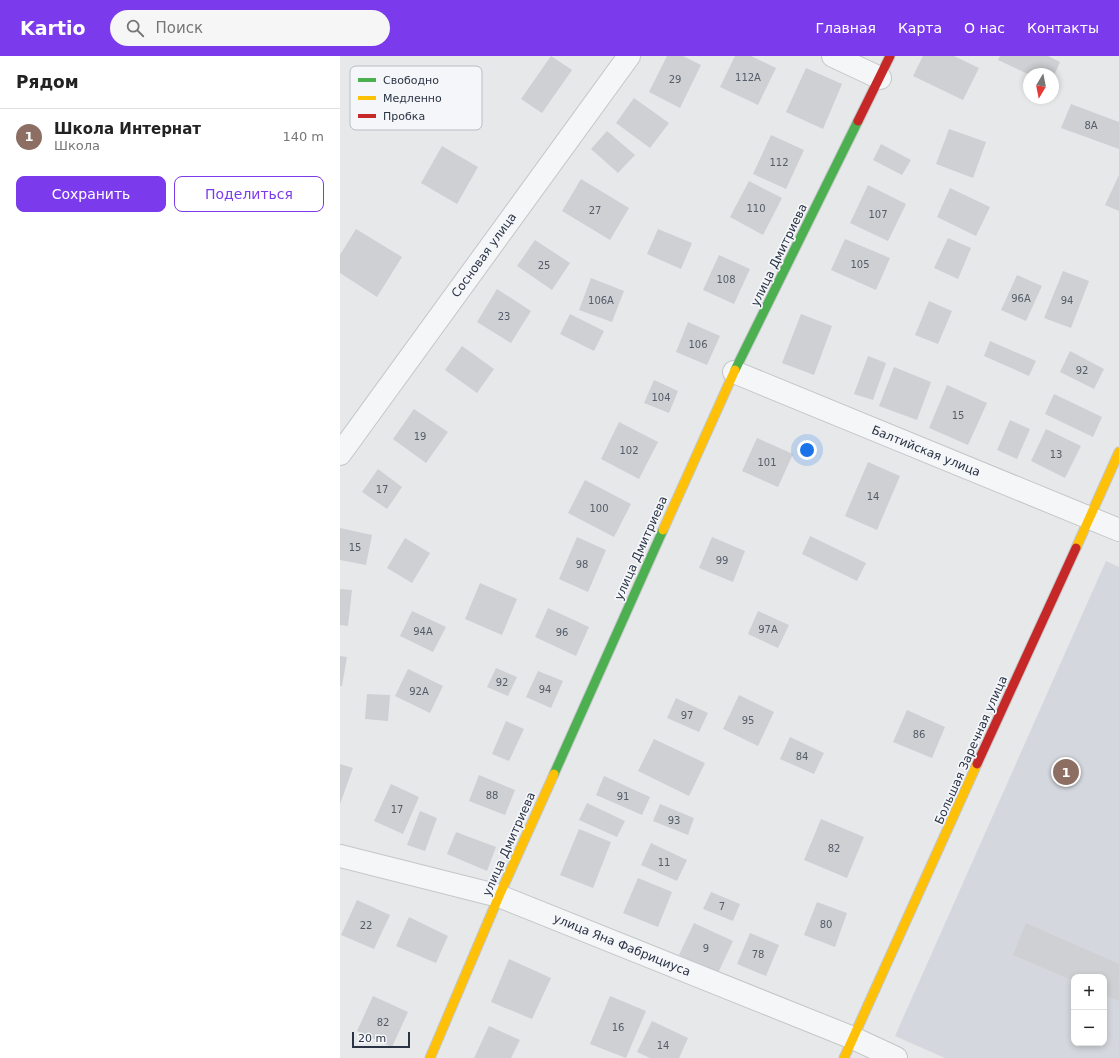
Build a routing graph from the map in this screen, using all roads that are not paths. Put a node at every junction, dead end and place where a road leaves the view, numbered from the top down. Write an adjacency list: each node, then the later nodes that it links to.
1 (629, 56): 7 (street, Сосновая улица)
2 (833, 56): 4 (street)
3 (890, 56): 4 (street, улица Дмитриева)
4 (880, 78): 5 (street, улица Дмитриева)
5 (734, 372): 8 (street, Балтийская улица); 11 (street, улица Дмитриева)
6 (1119, 452): 8 (street, Большая Заречная улица)
7 (340, 454)
8 (1089, 518): 9 (street, Балтийская улица); 12 (street, Большая Заречная улица)
9 (1119, 530)
10 (340, 856): 11 (street, улица Яна Фабрициуса)
11 (498, 896): 12 (street, улица Яна Фабрициуса); 13 (street, улица Дмитриева)
12 (853, 1038): 14 (street, Большая Заречная улица); 15 (street, улица Яна Фабрициуса)
13 (430, 1058)
14 (844, 1058)
15 (896, 1058)

